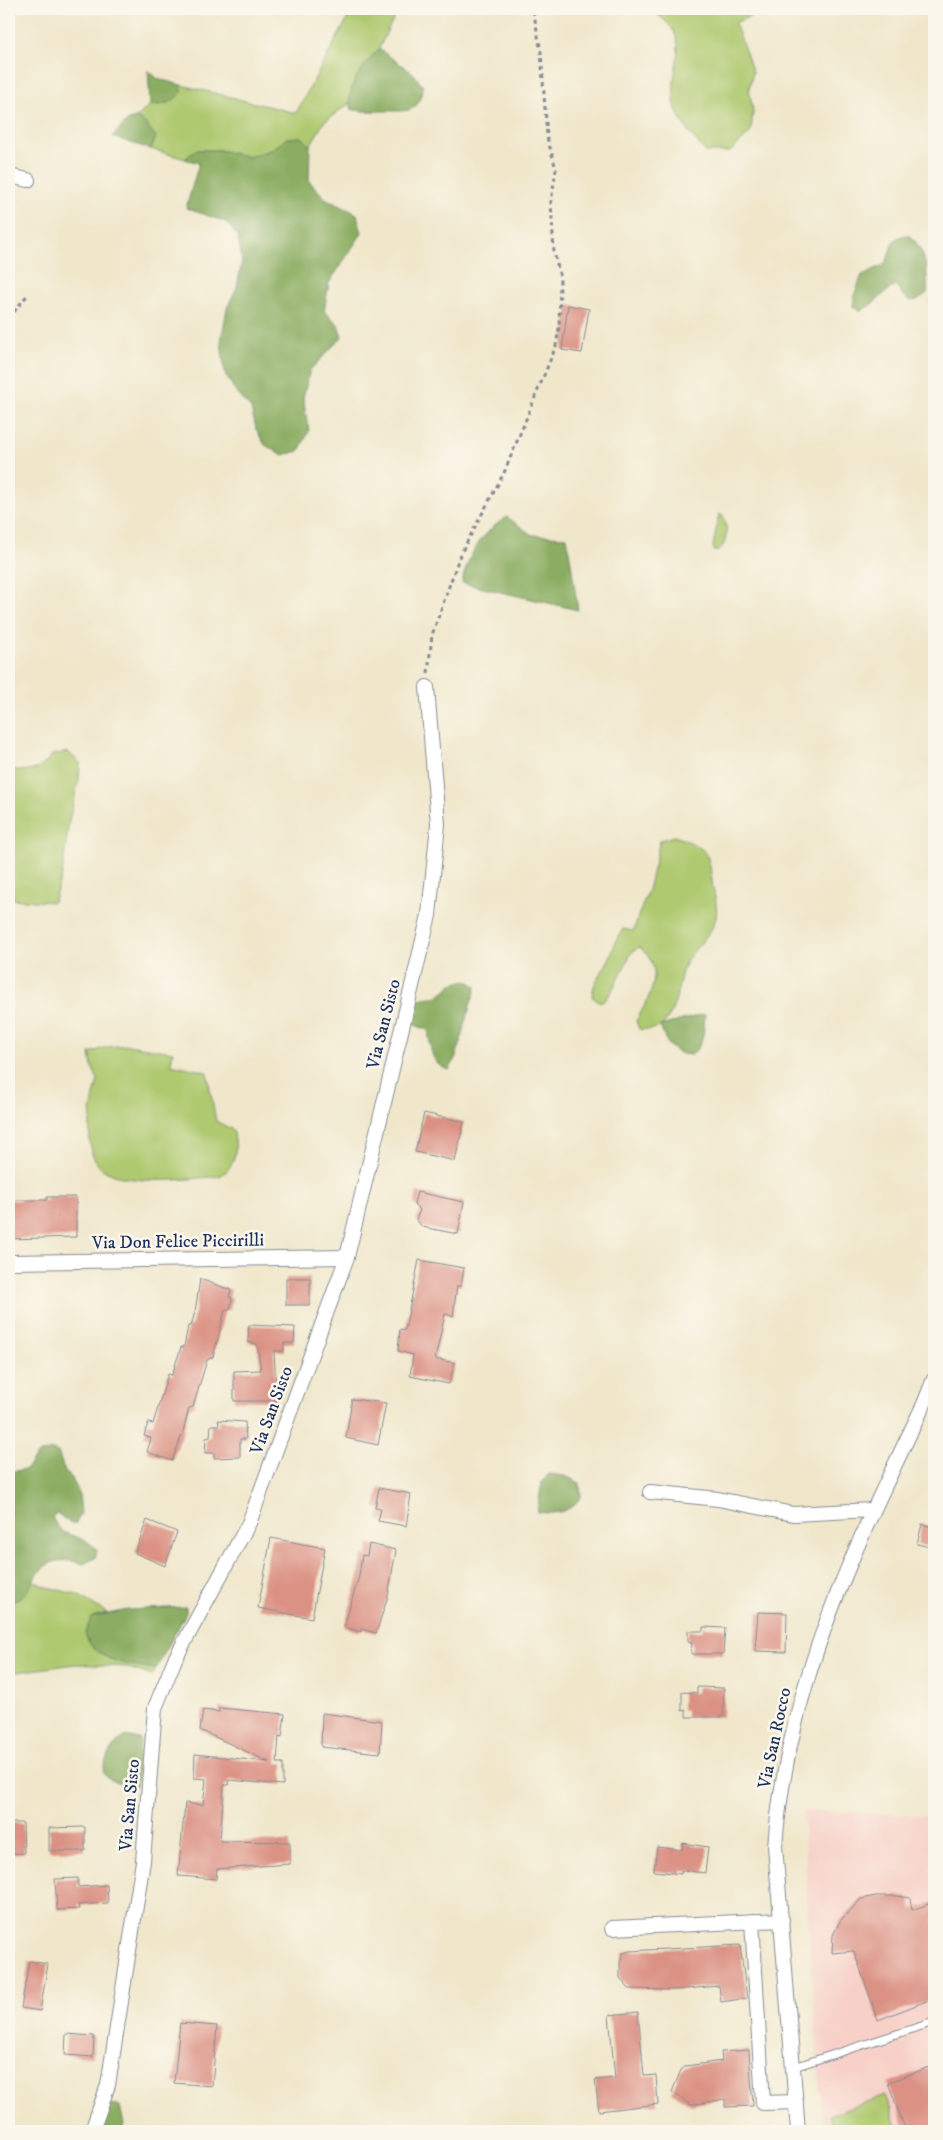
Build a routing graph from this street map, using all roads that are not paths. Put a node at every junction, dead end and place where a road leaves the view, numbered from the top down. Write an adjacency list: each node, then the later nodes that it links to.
1 (9, 176): 2 (street)
2 (28, 180)
3 (427, 687): 4 (street, Via San Sisto)
4 (347, 1256): 5 (street, Via Don Felice Piccirilli); 15 (street, Via San Sisto)
5 (9, 1262)
6 (934, 1379): 8 (street, Via San Rocco)
7 (650, 1492): 8 (street)
8 (872, 1510): 9 (street, Via San Rocco)
9 (782, 1920): 10 (street); 13 (street, Via San Rocco)
10 (752, 1921): 11 (street); 14 (street)
11 (612, 1928)
12 (934, 2022): 13 (lane)
13 (794, 2067): 14 (street, Via San Rocco)
14 (796, 2102): 16 (street, Via San Rocco)
15 (92, 2131)
16 (798, 2131)

